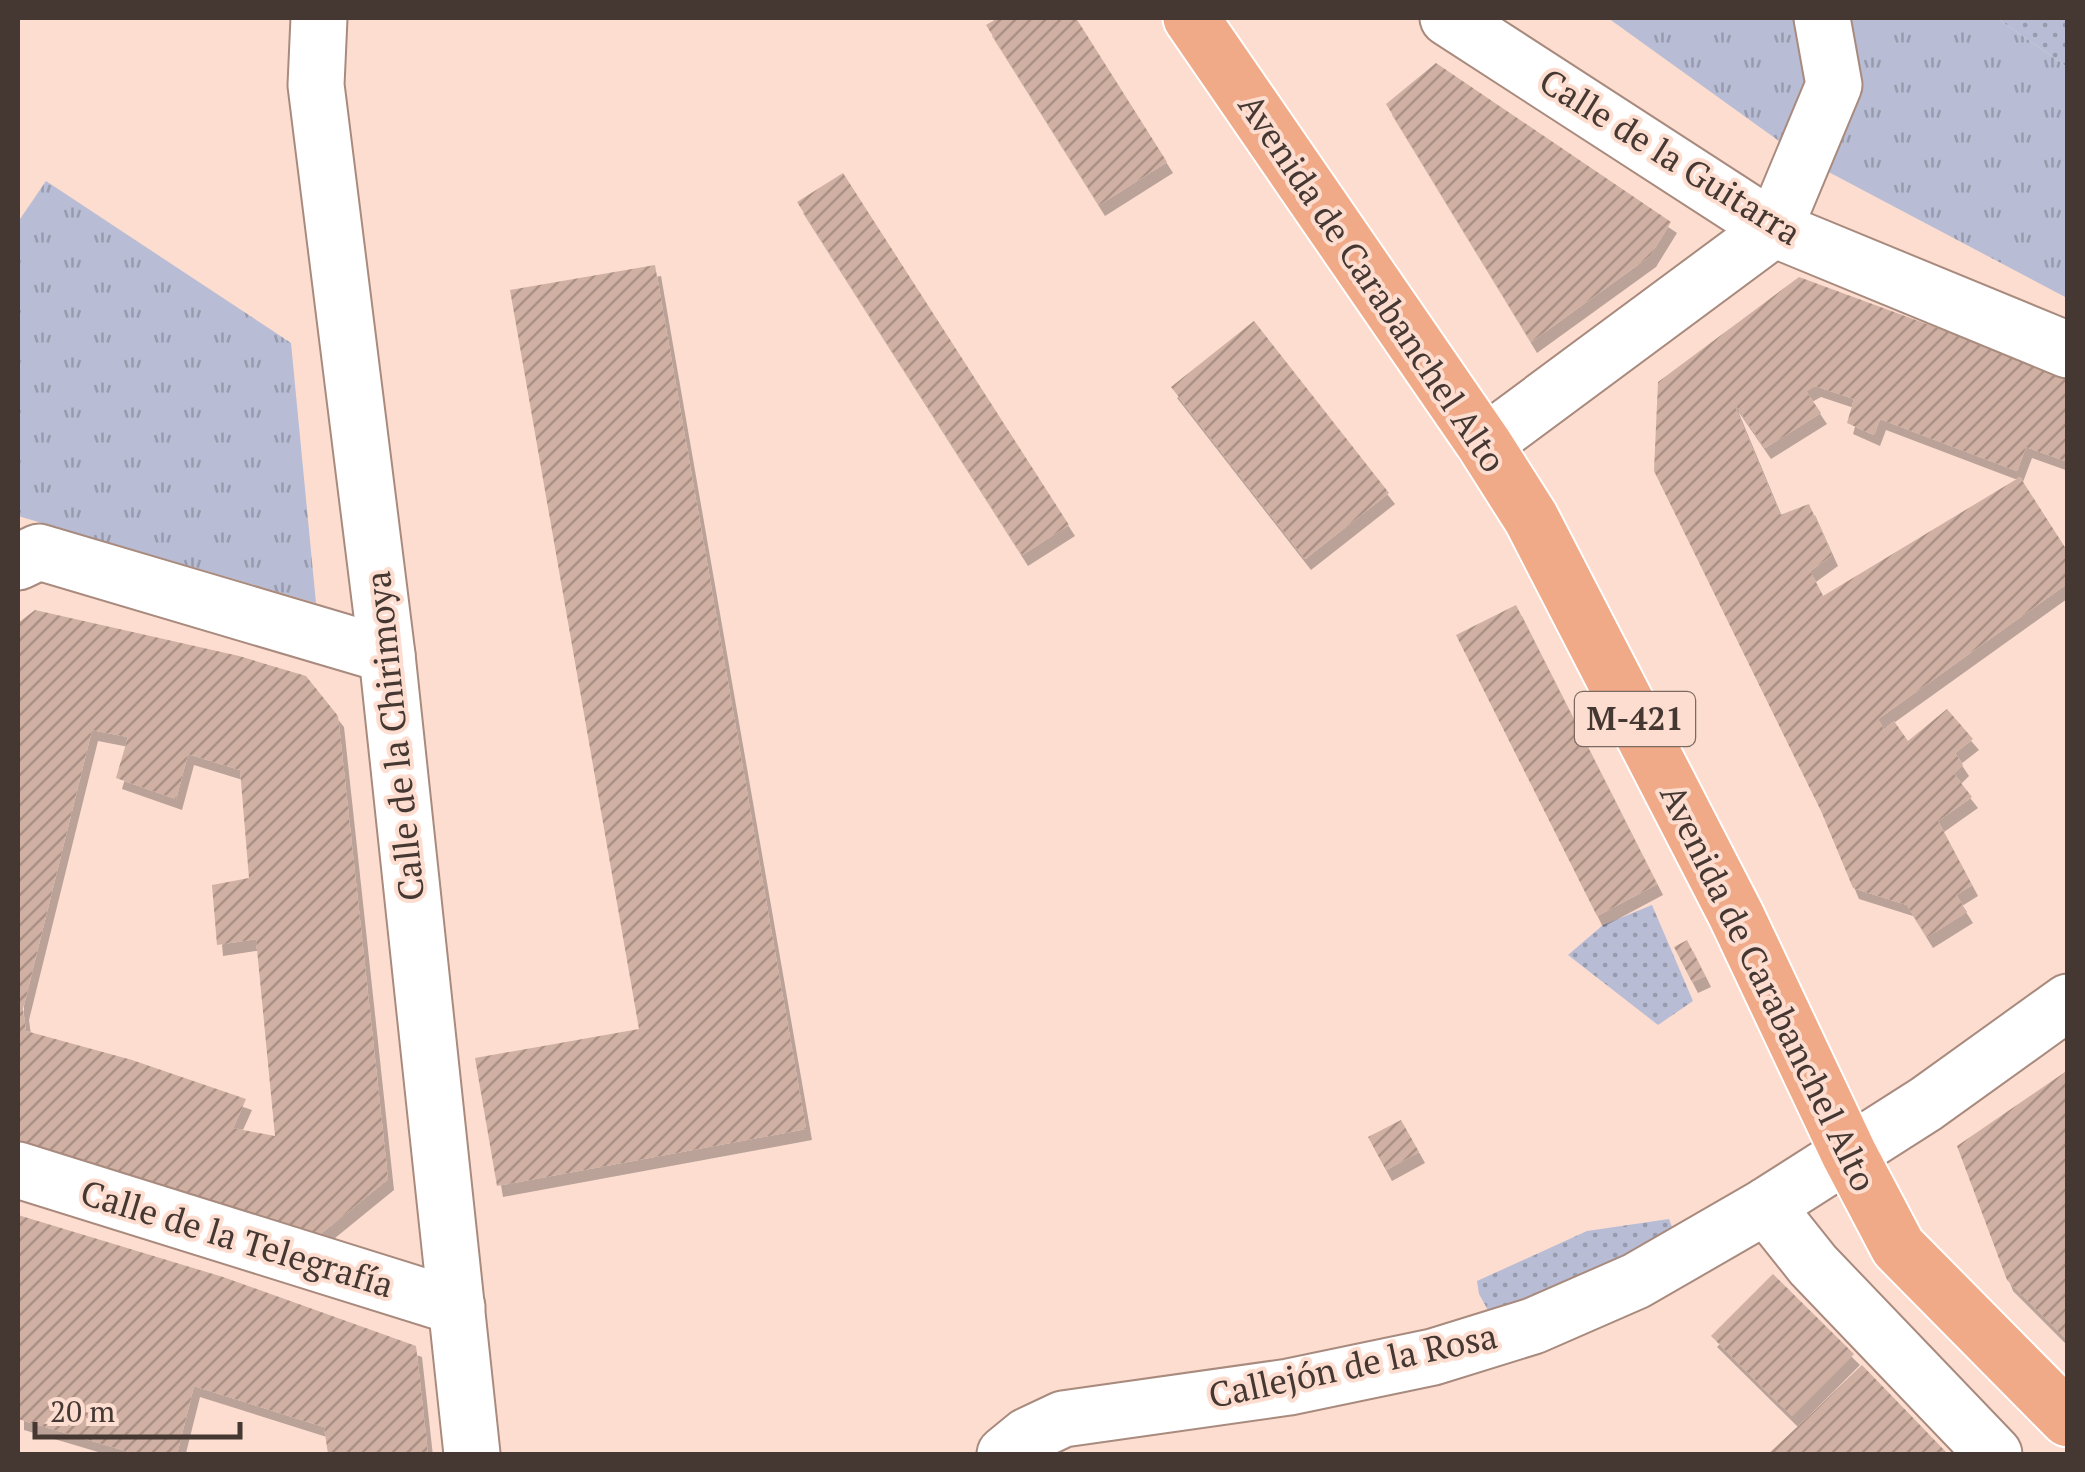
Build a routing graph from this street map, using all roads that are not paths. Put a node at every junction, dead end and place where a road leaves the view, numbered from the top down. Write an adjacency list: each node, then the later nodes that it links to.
1 (319, 18): 10 (street, Calle de la Chirimoya)
2 (1191, 18): 8 (main road, Avenida de Carabanchel Alto / M-421)
3 (1448, 18): 5 (street, Calle de la Guitarra)
4 (1822, 18): 6 (street)
5 (1507, 34): 6 (street, Calle de la Guitarra)
6 (1774, 229): 7 (street, Calle de la Guitarra); 8 (street)
7 (2068, 350)
8 (1484, 444): 12 (main road, Avenida de Carabanchel Alto / M-421)
9 (18, 562): 10 (street)
10 (387, 655): 15 (street, Calle de la Chirimoya)
11 (2068, 1002): 12 (street, Callejón de la Rosa)
12 (1848, 1154): 14 (street, Callejón de la Rosa); 16 (main road, Avenida de Carabanchel Alto / M-421)
13 (18, 1170): 15 (street, Calle de la Telegrafía)
14 (1766, 1206): 18 (street, Callejón de la Rosa); 19 (street)
15 (457, 1307): 17 (street, Calle de la Chirimoya)
16 (2068, 1419)
17 (472, 1454)
18 (1004, 1454)
19 (1994, 1454)

